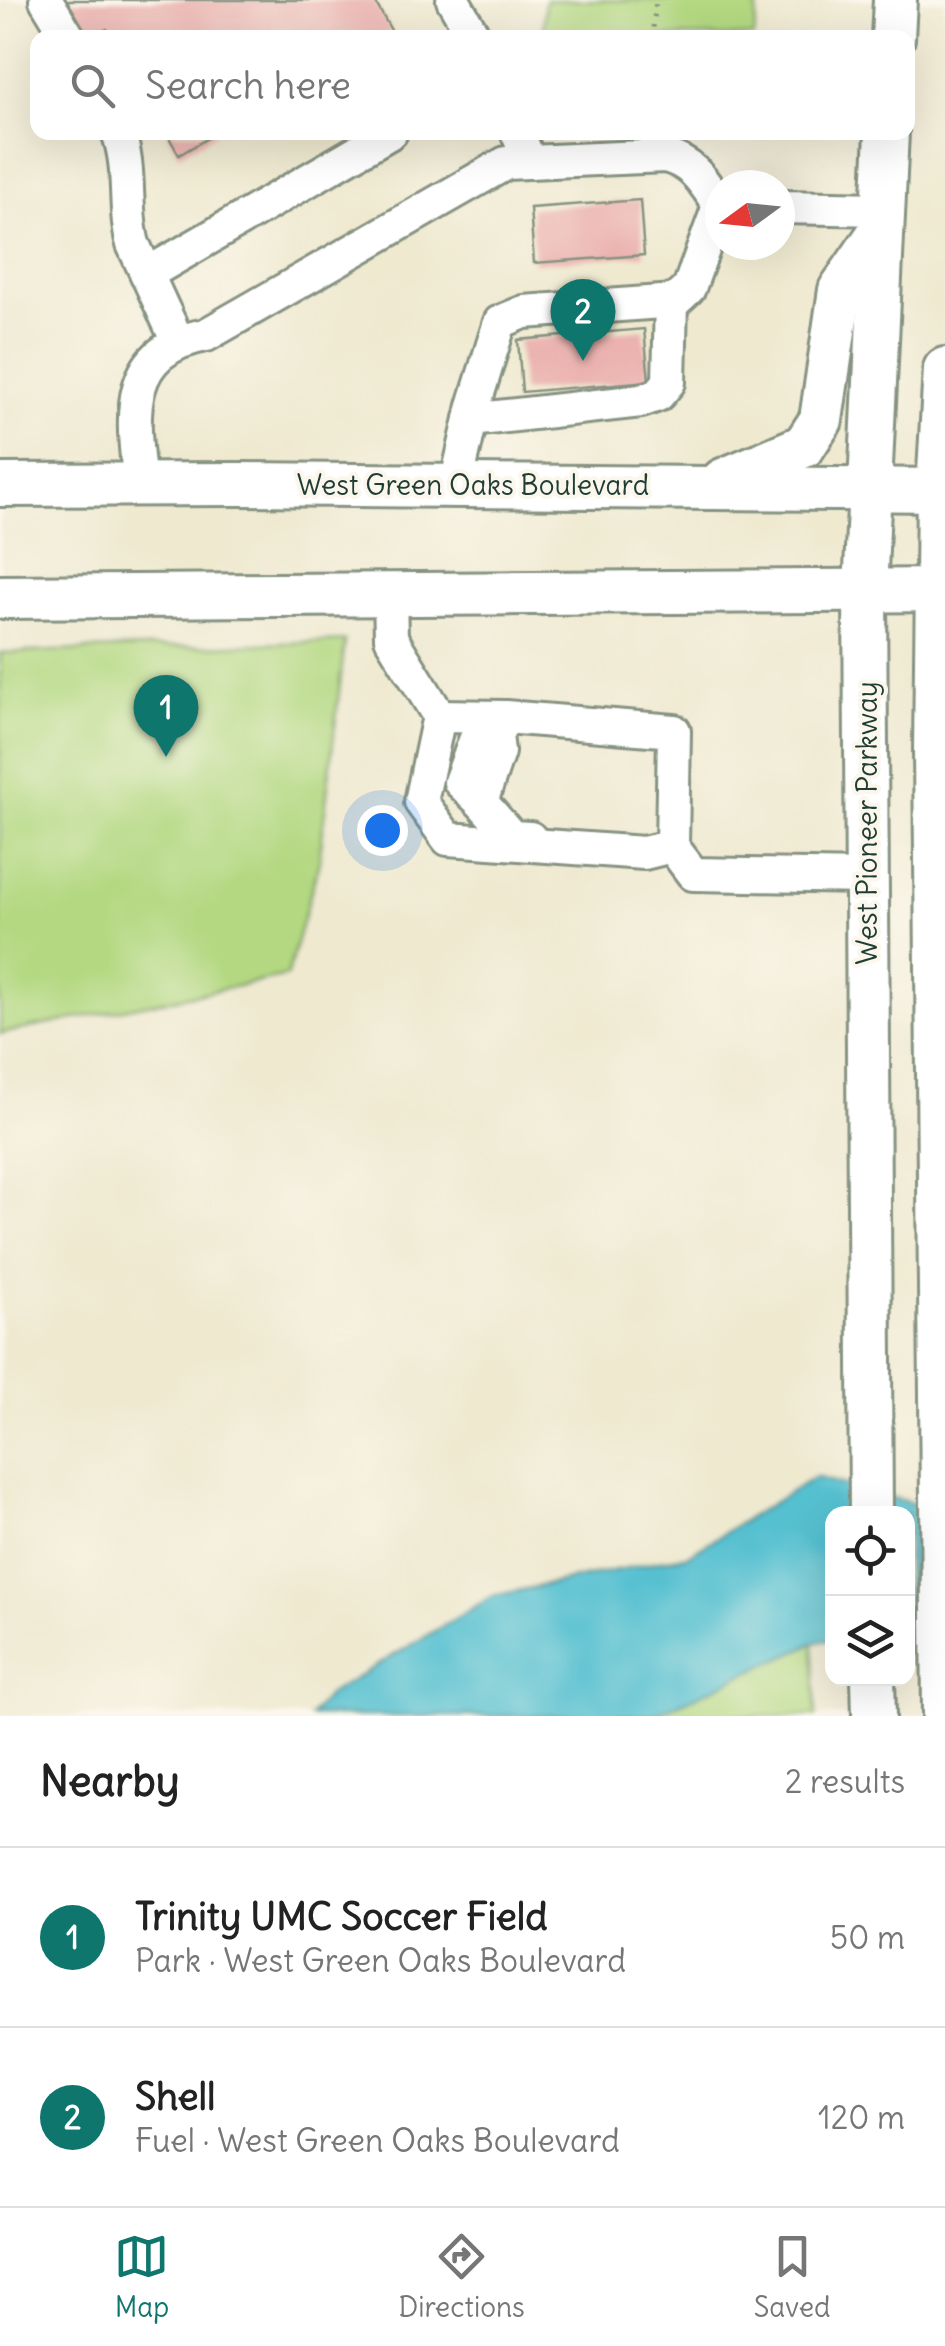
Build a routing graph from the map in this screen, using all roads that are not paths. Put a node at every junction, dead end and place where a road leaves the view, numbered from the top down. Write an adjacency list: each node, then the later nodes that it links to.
1 (46, 0): 4 (lane)
2 (452, 0): 5 (lane)
3 (895, 0): 6 (main road)
4 (64, 30)
5 (470, 30)
6 (893, 30)
7 (121, 140): 15 (lane)
8 (377, 140): 15 (lane)
9 (887, 140): 13 (main road, West Pioneer Parkway)
10 (524, 147): 11 (lane); 17 (lane)
11 (705, 182)
12 (795, 209): 13 (lane)
13 (883, 219): 23 (main road); 25 (main road, West Pioneer Parkway)
14 (705, 247): 16 (lane)
15 (147, 274): 17 (lane)
16 (671, 301): 19 (lane); 19 (lane)
17 (178, 342): 20 (lane)
18 (945, 370): 24 (main road)
19 (471, 420): 22 (lane)
20 (140, 484): 21 (main road, West Green Oaks Boulevard); 22 (main road, West Green Oaks Boulevard)
21 (0, 485)
22 (456, 485): 23 (main road, West Green Oaks Boulevard)
23 (704, 487): 25 (main road, West Green Oaks Boulevard)
24 (941, 490): 25 (main road, West Green Oaks Boulevard); 26 (main road)
25 (868, 491): 27 (main road, West Pioneer Parkway)
26 (941, 590): 27 (main road); 32 (main road)
27 (865, 591): 28 (main road); 34 (main road, West Pioneer Parkway)
28 (390, 594): 29 (main road); 30 (lane)
29 (0, 597)
30 (439, 716): 31 (lane); 33 (lane)
31 (500, 726): 33 (lane); 33 (lane)
32 (940, 740): 38 (main road)
33 (658, 849): 34 (lane)
34 (867, 876): 35 (main road, West Pioneer Parkway)
35 (871, 1506)
36 (873, 1686): 37 (main road)
37 (874, 1716)
38 (944, 1716)

